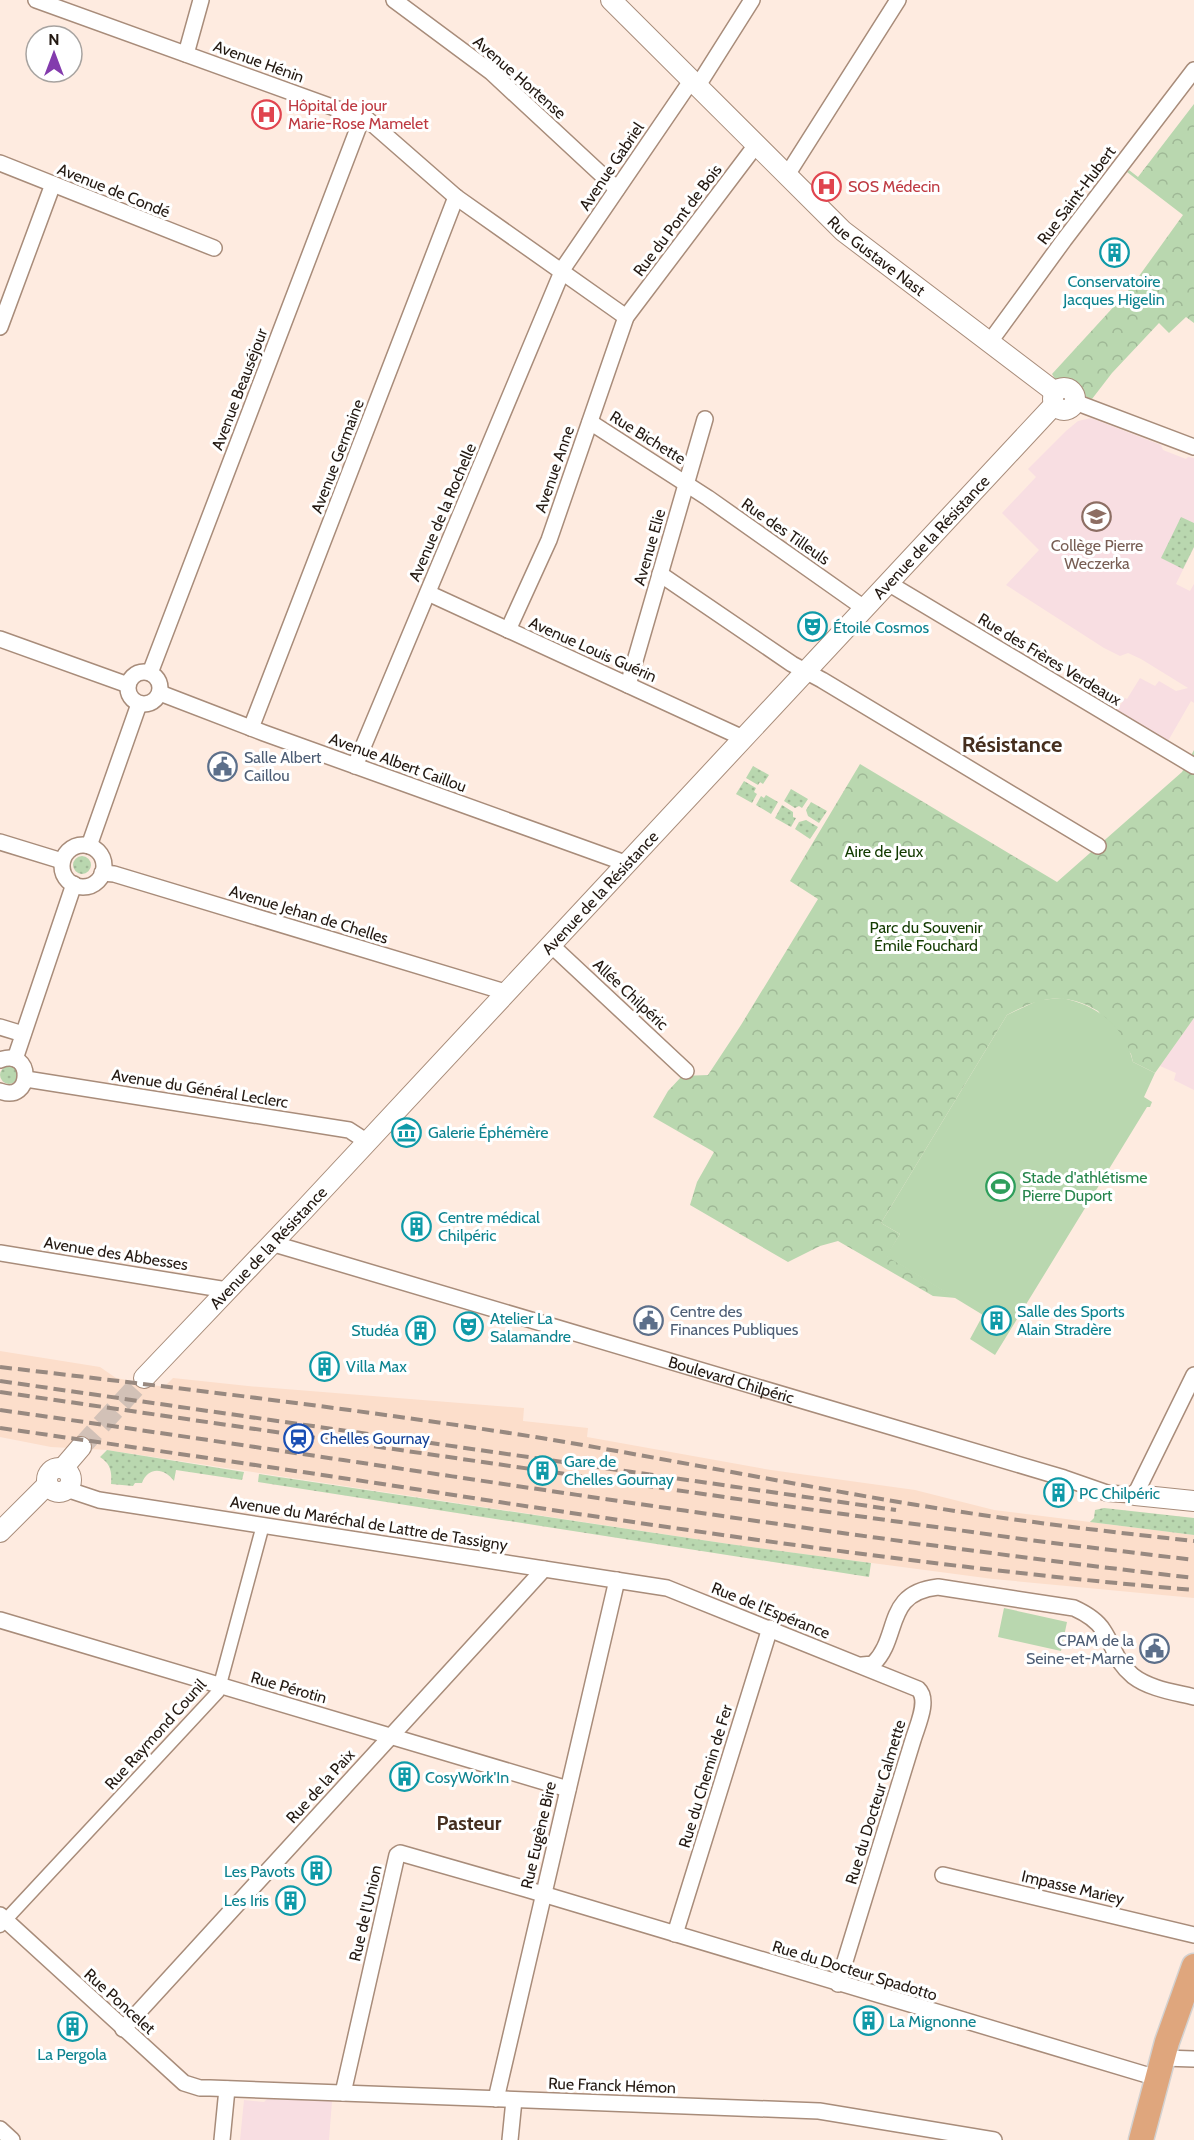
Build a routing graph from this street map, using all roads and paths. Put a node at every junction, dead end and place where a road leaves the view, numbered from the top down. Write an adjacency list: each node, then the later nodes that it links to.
1 (36, 0): 7 (street, Avenue Hénin)
2 (201, 0): 7 (street)
3 (394, 0): 15 (street, Avenue Hortense)
4 (611, 0): 9 (street, Rue Gustave Nast)
5 (752, 0): 9 (street, Avenue Gabriel)
6 (898, 0): 13 (street)
7 (186, 54): 10 (street, Avenue Hénin)
8 (1194, 70): 21 (street, Rue Saint-Hubert)
9 (694, 84): 11 (street, Rue Gustave Nast); 15 (street, Avenue Gabriel)
10 (362, 118): 16 (street, Avenue Hénin); 35 (street, Avenue Beauséjour)
11 (756, 145): 13 (street, Rue Gustave Nast); 19 (street, Rue du Pont de Bois)
12 (0, 163): 14 (street, Avenue de Condé)
13 (787, 176): 21 (street, Rue Gustave Nast)
14 (53, 184): 17 (street, Avenue de Condé); 20 (street)
15 (617, 189): 18 (street, Avenue Gabriel)
16 (456, 196): 18 (street, Avenue Hénin); 40 (street, Avenue Germaine)
17 (214, 248)
18 (561, 272): 19 (street, Avenue Hénin); 30 (street, Avenue de la Rochelle)
19 (626, 317): 25 (street, Avenue Anne)
20 (0, 327)
21 (989, 343): 22 (street, Rue Gustave Nast)
22 (1055, 398): 23 (street); 29 (street, Avenue de la Résistance)
23 (1075, 402): 26 (street)
24 (705, 419): 27 (street, Avenue Elie)
25 (590, 422): 27 (street, Rue Bichette); 32 (street, Avenue Anne)
26 (1194, 447)
27 (686, 483): 28 (street, Avenue Elie); 31 (street, Rue des Tilleuls)
28 (660, 574): 34 (street); 37 (street, Avenue Elie)
29 (888, 583): 31 (street, Avenue de la Résistance); 43 (street, Rue des Frères Verdeaux)
30 (428, 593): 32 (street, Avenue Louis Guérin); 42 (street, Avenue de la Rochelle)
31 (864, 608): 34 (street, Avenue de la Résistance)
32 (508, 630): 37 (street, Avenue Louis Guérin)
33 (0, 639): 36 (street)
34 (805, 672): 41 (street, Avenue de la Résistance); 46 (street)
35 (150, 673): 36 (street); 38 (street)
36 (128, 685): 39 (street)
37 (628, 685): 41 (street, Avenue Louis Guérin)
38 (160, 693): 39 (street); 40 (street, Avenue Albert Caillou)
39 (140, 704): 45 (street)
40 (251, 728): 42 (street, Avenue Albert Caillou)
41 (742, 738): 48 (street, Avenue de la Résistance)
42 (355, 766): 48 (street, Avenue Albert Caillou)
43 (1194, 766)
44 (0, 842): 47 (street)
45 (89, 846): 47 (street); 49 (street)
46 (1098, 846)
47 (62, 861): 50 (street)
48 (625, 863): 51 (street, Avenue de la Résistance)
49 (102, 873): 50 (street); 52 (street, Avenue Jehan de Chelles)
50 (74, 884): 54 (street)
51 (550, 944): 52 (street, Avenue de la Résistance); 56 (street, Allée Chilpéric)
52 (505, 992): 59 (street, Avenue de la Résistance)
53 (0, 1027): 54 (street)
54 (23, 1034): 55 (street)
55 (7, 1060): 57 (street)
56 (687, 1071)
57 (26, 1079): 58 (street); 59 (street, Avenue du Général Leclerc)
58 (1, 1095)
59 (366, 1141): 60 (street, Avenue de la Résistance)
60 (271, 1242): 62 (street, Avenue de la Résistance); 67 (street, Boulevard Chilpéric)
61 (0, 1253): 62 (street, Avenue des Abbesses)
62 (227, 1290): 64 (street, Avenue de la Résistance)
63 (1194, 1375): 67 (street)
64 (144, 1378)
65 (81, 1447): 66 (street)
66 (57, 1487): 69 (street, Avenue du Maréchal de Lattre de Tassigny); 70 (street)
67 (1135, 1495): 68 (street, Boulevard Chilpéric)
68 (1194, 1501)
69 (263, 1524): 71 (street, Avenue du Maréchal de Lattre de Tassigny); 77 (street, Rue Raymond Counil)
70 (0, 1532)
71 (544, 1569): 72 (street, Avenue du Maréchal de Lattre de Tassigny); 79 (street, Rue de la Paix)
72 (617, 1580): 73 (street, Avenue du Maréchal de Lattre de Tassigny); 80 (street, Rue Eugène Bire)
73 (667, 1588): 75 (street, Rue de l'Espérance)
74 (0, 1620): 77 (street, Rue Pérotin)
75 (770, 1628): 76 (street, Rue de l'Espérance); 84 (street, Rue du Chemin de Fer)
76 (862, 1665): 78 (street); 87 (street, Rue du Docteur Calmette)
77 (220, 1685): 79 (street, Rue Pérotin); 83 (street, Rue Raymond Counil)
78 (1194, 1697)
79 (390, 1735): 80 (street, Rue Pérotin); 88 (street, Rue de la Paix)
80 (568, 1789): 82 (street, Rue Eugène Bire)
81 (943, 1875): 85 (street, Impasse Mariey)
82 (543, 1894): 84 (street, Rue du Docteur Spadotto); 92 (street, Rue de l'Union); 93 (street, Rue Eugène Bire)
83 (2, 1920): 88 (street, Rue Poncelet)
84 (675, 1934): 87 (street, Rue du Docteur Spadotto)
85 (1194, 1935)
86 (1194, 1966): 90 (main road)
87 (838, 1984): 90 (street, Rue du Docteur Spadotto)
88 (123, 2029): 91 (street, Rue Poncelet)
89 (1194, 2059): 90 (street, Rue du Docteur Spadotto)
90 (1160, 2068): 100 (main road)
91 (227, 2089): 92 (street, Rue Franck Hémon); 97 (street)
92 (342, 2093): 93 (street, Rue Franck Hémon)
93 (496, 2099): 94 (street, Rue Franck Hémon)
94 (514, 2100): 98 (street); 99 (street, Rue Franck Hémon)
95 (0, 2129): 96 (street)
96 (12, 2140)
97 (222, 2140)
98 (510, 2140)
99 (994, 2140)
100 (1141, 2140)

